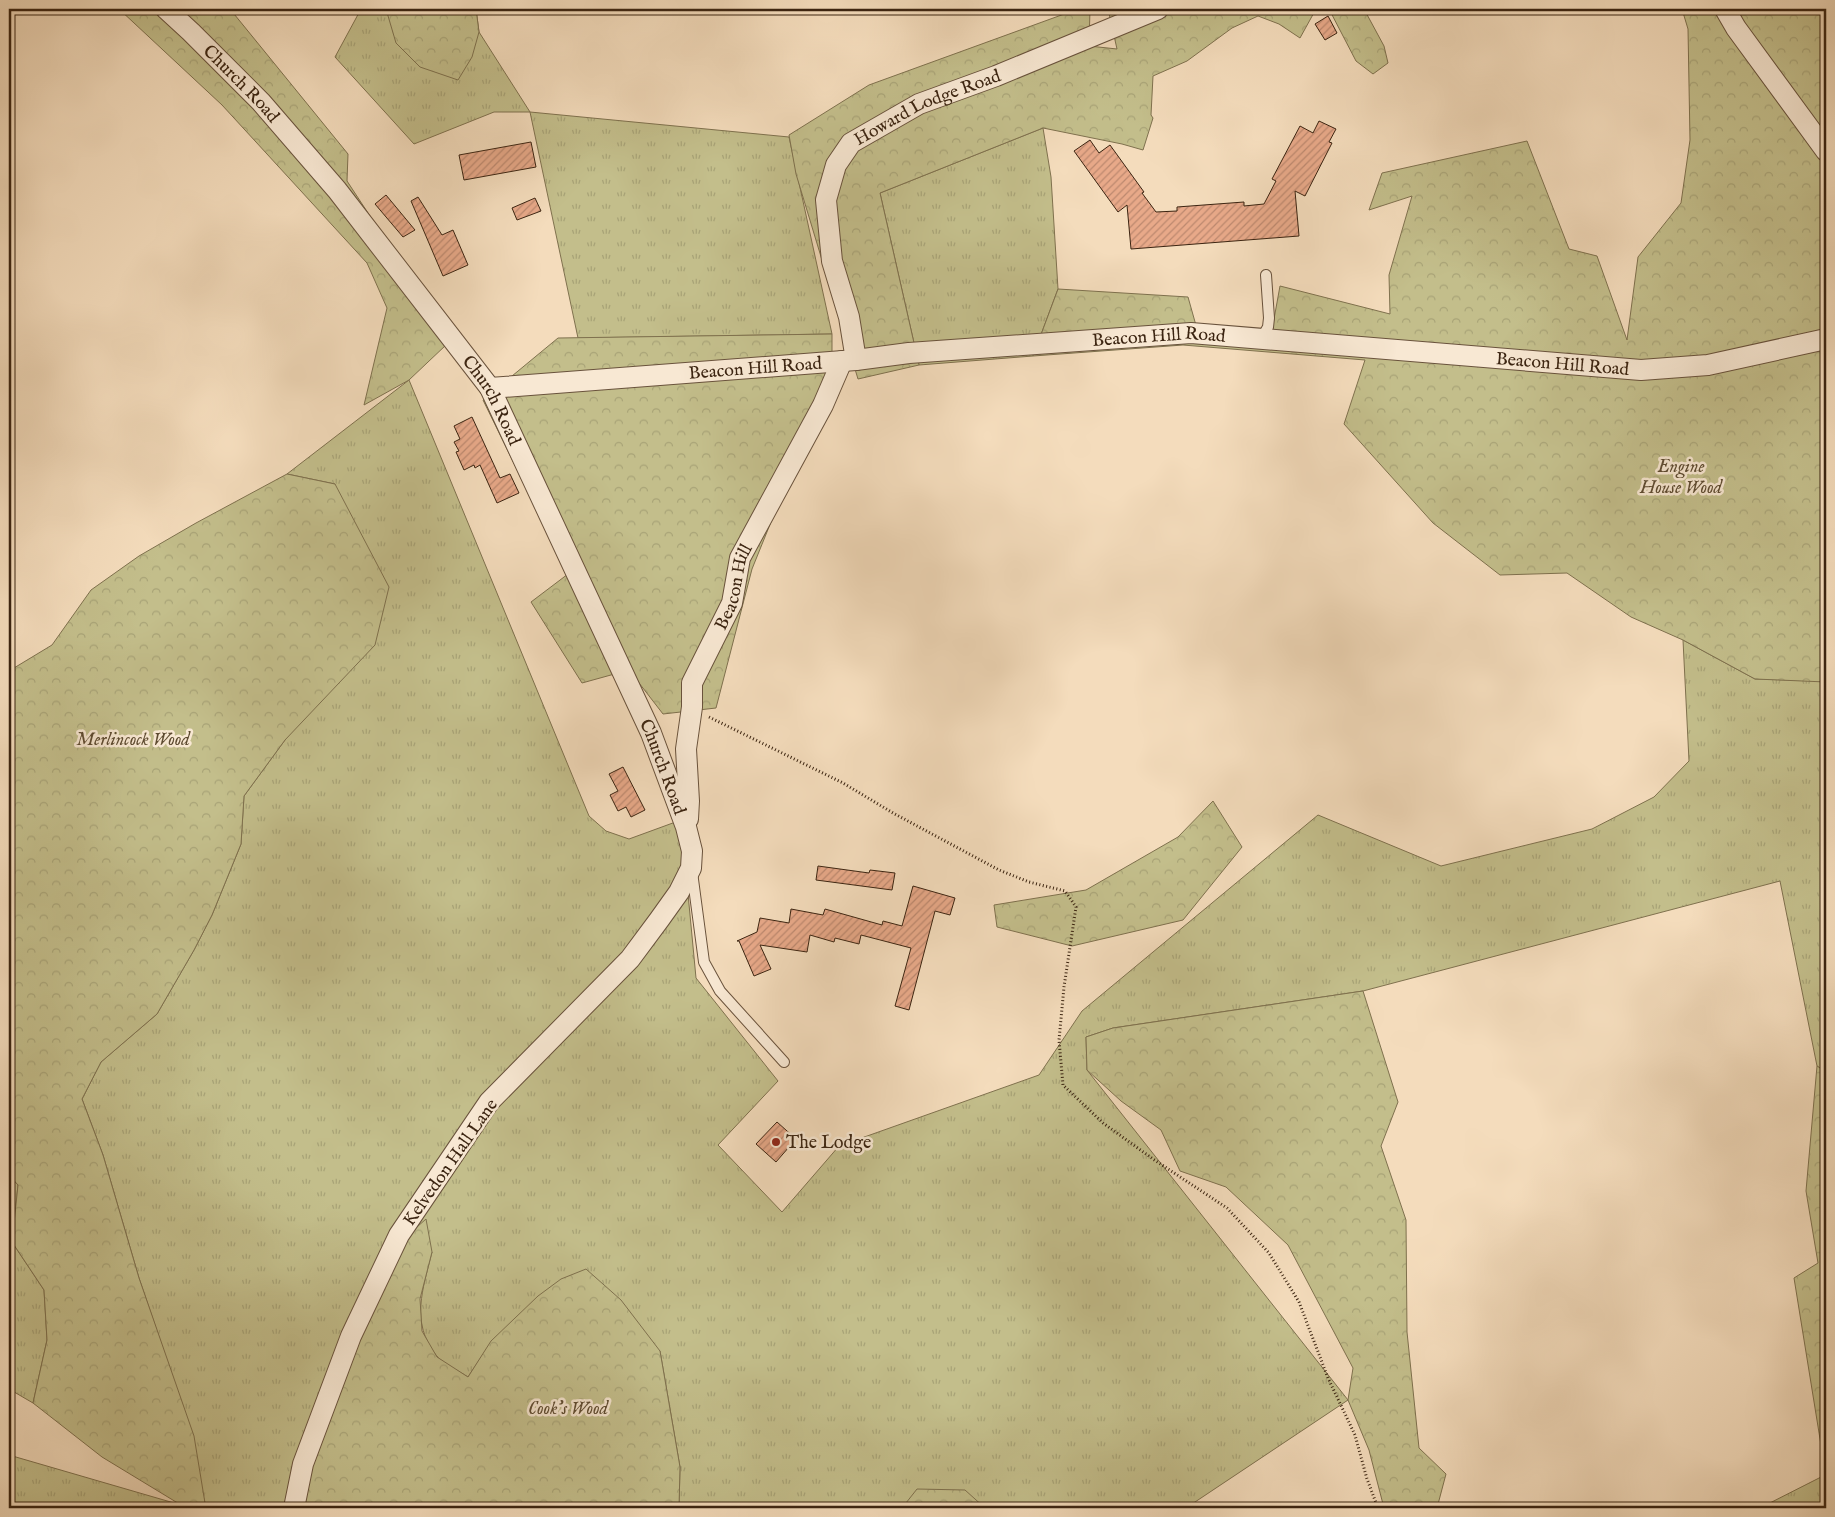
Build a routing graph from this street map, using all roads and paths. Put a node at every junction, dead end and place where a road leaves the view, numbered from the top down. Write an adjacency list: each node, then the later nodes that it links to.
1 (166, 9): 9 (street, Church Road)
2 (1158, 9): 8 (street, Howard Lodge Road)
3 (1725, 9): 4 (street)
4 (1826, 151)
5 (1266, 275): 6 (lane)
6 (1261, 339): 7 (street, Beacon Hill Road); 8 (street, Beacon Hill Road)
7 (1826, 339)
8 (849, 360): 9 (street, Beacon Hill Road); 10 (street, Beacon Hill)
9 (490, 388): 11 (street, Church Road)
10 (692, 707): 11 (street, Beacon Hill); 15 (path)
11 (686, 828): 12 (street, Church Road)
12 (691, 868): 13 (lane); 14 (street, Kelvedon Hall Lane)
13 (784, 1062)
14 (294, 1508)
15 (1378, 1508)

